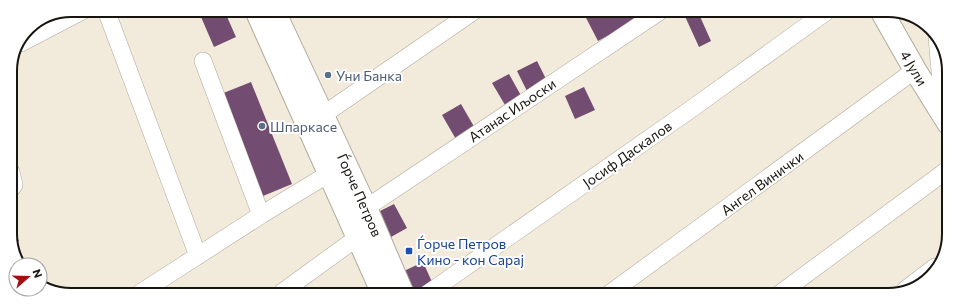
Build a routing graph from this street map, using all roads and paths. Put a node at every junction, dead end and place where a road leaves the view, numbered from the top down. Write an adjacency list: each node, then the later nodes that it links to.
1 (71, 17): 9 (street)
2 (109, 17): 21 (street)
3 (259, 17): 16 (street, Ѓорче Петров)
4 (277, 17): 15 (street, Ѓорче Петров)
5 (465, 17): 15 (street)
6 (652, 17): 18 (street, Aтанас Иљоски)
7 (819, 17): 26 (street, Јосиф Даскалов)
8 (885, 17): 12 (street, 4 Јули)
9 (27, 40)
10 (939, 53): 13 (street)
11 (203, 61): 19 (street)
12 (915, 70): 14 (street, 4 Јули); 27 (street, Ангел Винички)
13 (942, 84)
14 (942, 114)
15 (323, 115): 18 (street, Ѓорче Петров)
16 (330, 174): 19 (street); 20 (street, Ѓорче Петров)
17 (942, 174): 28 (street)
18 (366, 208): 25 (street, Ѓорче Петров)
19 (261, 215): 21 (street)
20 (358, 237): 23 (street); 24 (street, Ѓорче Петров)
21 (198, 256): 22 (street)
22 (148, 288)
23 (288, 288)
24 (380, 288)
25 (400, 288)
26 (436, 288)
27 (617, 288)
28 (787, 288)

